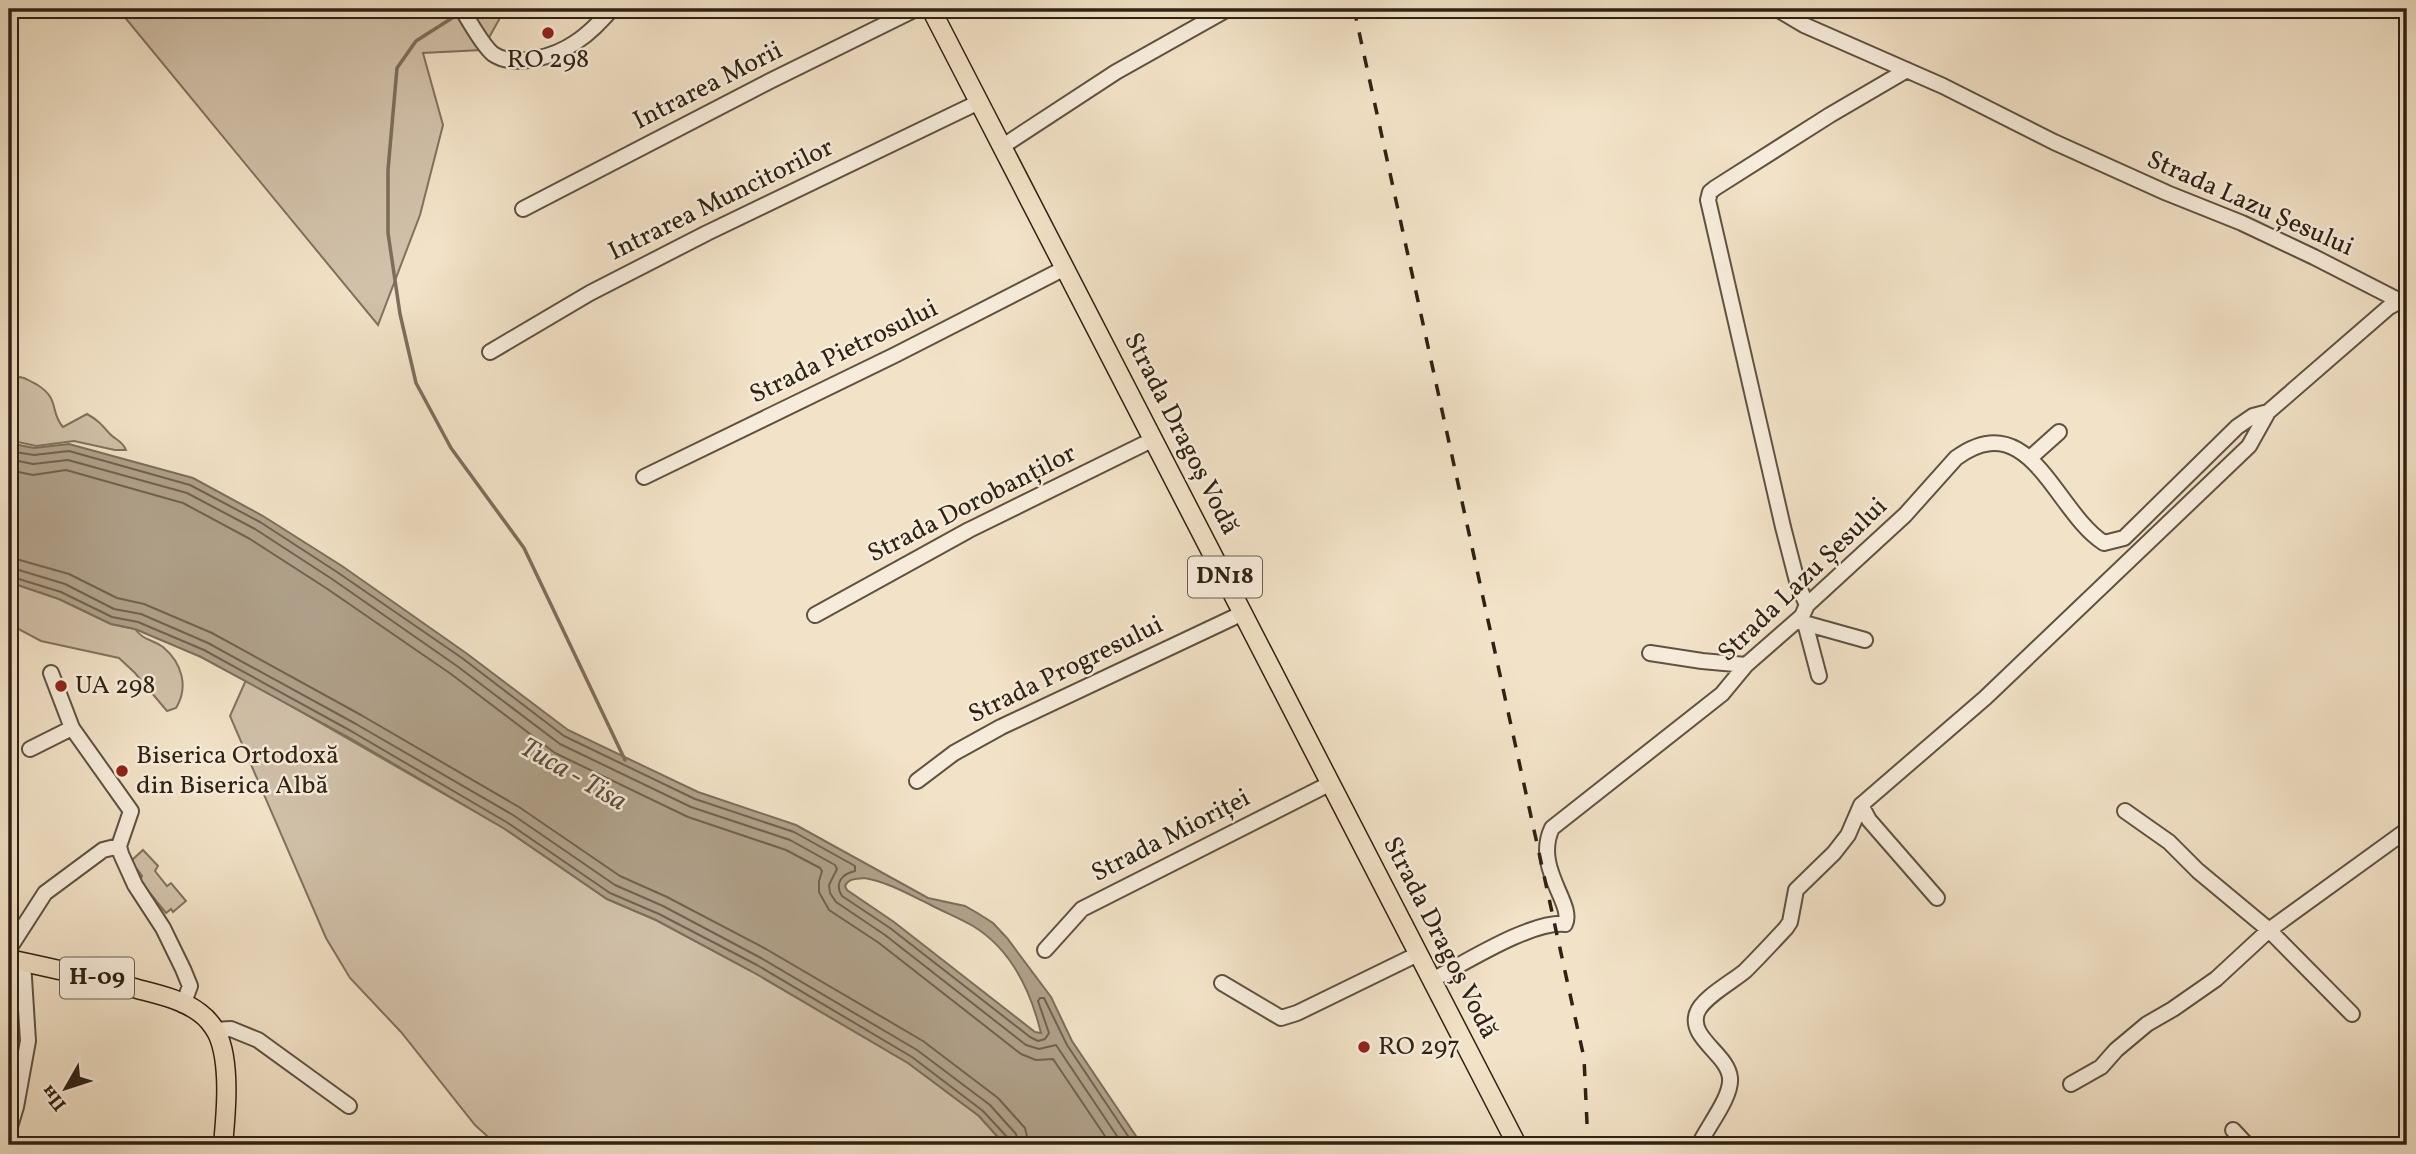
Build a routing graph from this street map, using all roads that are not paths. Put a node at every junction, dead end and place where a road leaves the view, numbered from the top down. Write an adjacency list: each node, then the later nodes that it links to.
1 (612, 9): 6 (street)
2 (916, 9): 10 (street, Intrarea Morii)
3 (931, 9): 8 (main road, Strada Dragoș Vodă / DN18)
4 (1228, 9): 9 (street)
5 (1777, 9): 7 (street, Strada Lazu Șesului)
6 (464, 12)
7 (1907, 70): 12 (street, Strada Lazu Șesului); 19 (street)
8 (979, 102): 9 (main road, Strada Dragoș Vodă / DN18); 13 (street, Intrarea Muncitorilor)
9 (1003, 146): 11 (main road, Strada Dragoș Vodă / DN18)
10 (523, 209)
11 (1065, 268): 16 (main road, Strada Dragoș Vodă / DN18); 18 (street, Strada Pietrosului)
12 (2405, 300): 14 (street, Strada Lazu Șesului)
13 (490, 352)
14 (2268, 412): 17 (street, Strada Lazu Șesului); 32 (street, Strada Lazu Șesului)
15 (2059, 432): 17 (street)
16 (1154, 439): 20 (main road, Strada Dragoș Vodă / DN18); 21 (street, Strada Dorobanților)
17 (2030, 458): 19 (street, Strada Lazu Șesului)
18 (644, 477)
19 (1807, 605): 22 (street, Strada Lazu Șesului)
20 (1243, 613): 30 (street, Strada Progresului); 31 (main road, Strada Dragoș Vodă / DN18)
21 (815, 615)
22 (1801, 622): 23 (street); 25 (street, Strada Lazu Șesului); 27 (street)
23 (1865, 640)
24 (1650, 653): 25 (street)
25 (1746, 665): 42 (street, Strada Lazu Șesului)
26 (51, 673): 28 (street)
27 (1819, 676)
28 (72, 728): 29 (street); 35 (street)
29 (30, 750)
30 (917, 781)
31 (1331, 783): 39 (street, Strada Mioriței); 40 (main road, Strada Dragoș Vodă / DN18)
32 (1861, 805): 36 (street); 53 (street, Strada Lazu Șesului)
33 (2125, 811): 37 (street)
34 (2407, 830): 37 (street)
35 (119, 846): 38 (street); 44 (street)
36 (1937, 898)
37 (2269, 930): 45 (street); 47 (street)
38 (9, 949)
39 (1045, 950)
40 (1418, 954): 42 (main road, Strada Dragoș Vodă / DN18); 43 (street)
41 (16, 960): 44 (main road, Н-09); 49 (street)
42 (1432, 980): 52 (main road, Strada Dragoș Vodă / DN18)
43 (1223, 983)
44 (183, 1005): 46 (main road, Н-09)
45 (2352, 1014)
46 (214, 1030): 48 (street); 51 (main road)
47 (2071, 1084)
48 (349, 1107)
49 (9, 1130)
50 (2233, 1130): 54 (street)
51 (223, 1145)
52 (1517, 1145)
53 (1699, 1145)
54 (2247, 1145)

